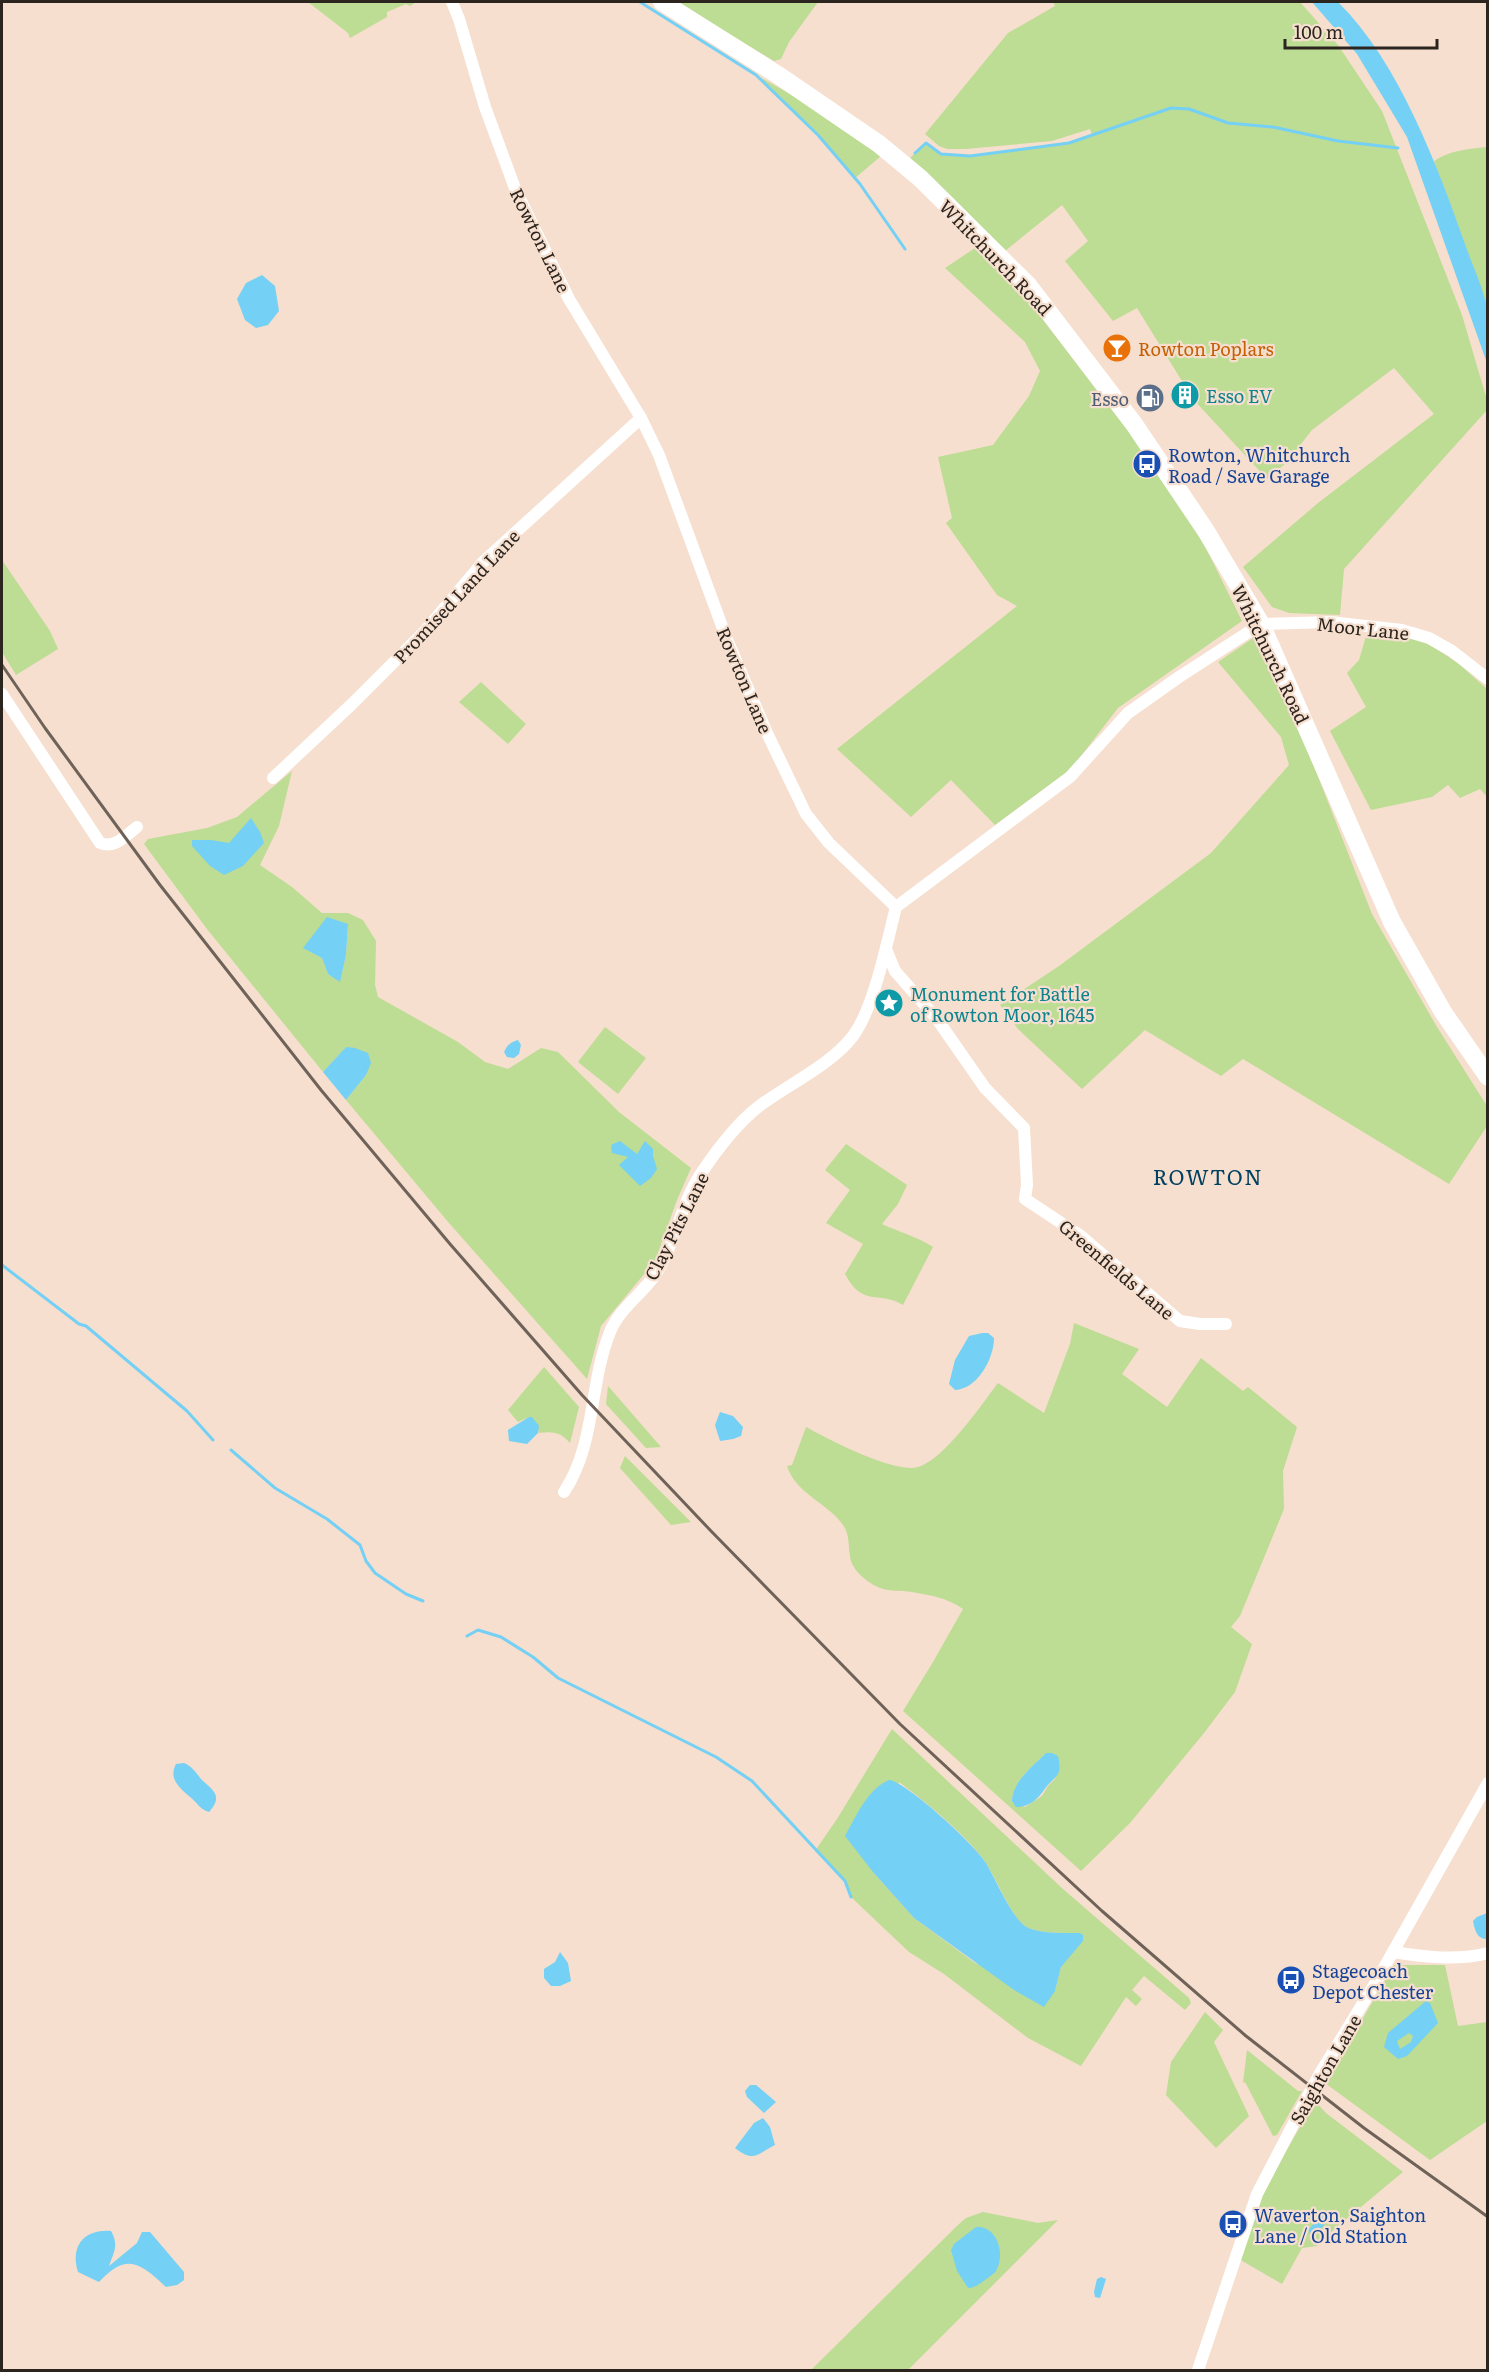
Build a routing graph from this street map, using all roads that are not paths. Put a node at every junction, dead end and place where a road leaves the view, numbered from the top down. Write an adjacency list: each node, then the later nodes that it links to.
1 (452, 2): 3 (street, Rowton Lane)
2 (662, 2): 4 (highway, Whitchurch Road)
3 (641, 417): 7 (street, Promised Land Lane); 9 (street, Rowton Lane)
4 (1261, 624): 5 (street, Moor Lane); 9 (street); 11 (highway, Whitchurch Road)
5 (1488, 679)
6 (2, 694): 8 (street)
7 (273, 778)
8 (137, 827)
9 (896, 907): 10 (street, Clay Pits Lane)
10 (886, 949): 12 (street, Greenfields Lane); 13 (street, Clay Pits Lane)
11 (1488, 1077)
12 (1226, 1324)
13 (564, 1492)
14 (1488, 1783): 15 (street, Saighton Lane)
15 (1393, 1952): 16 (street); 17 (street, Saighton Lane)
16 (1488, 1953)
17 (1198, 2370)

